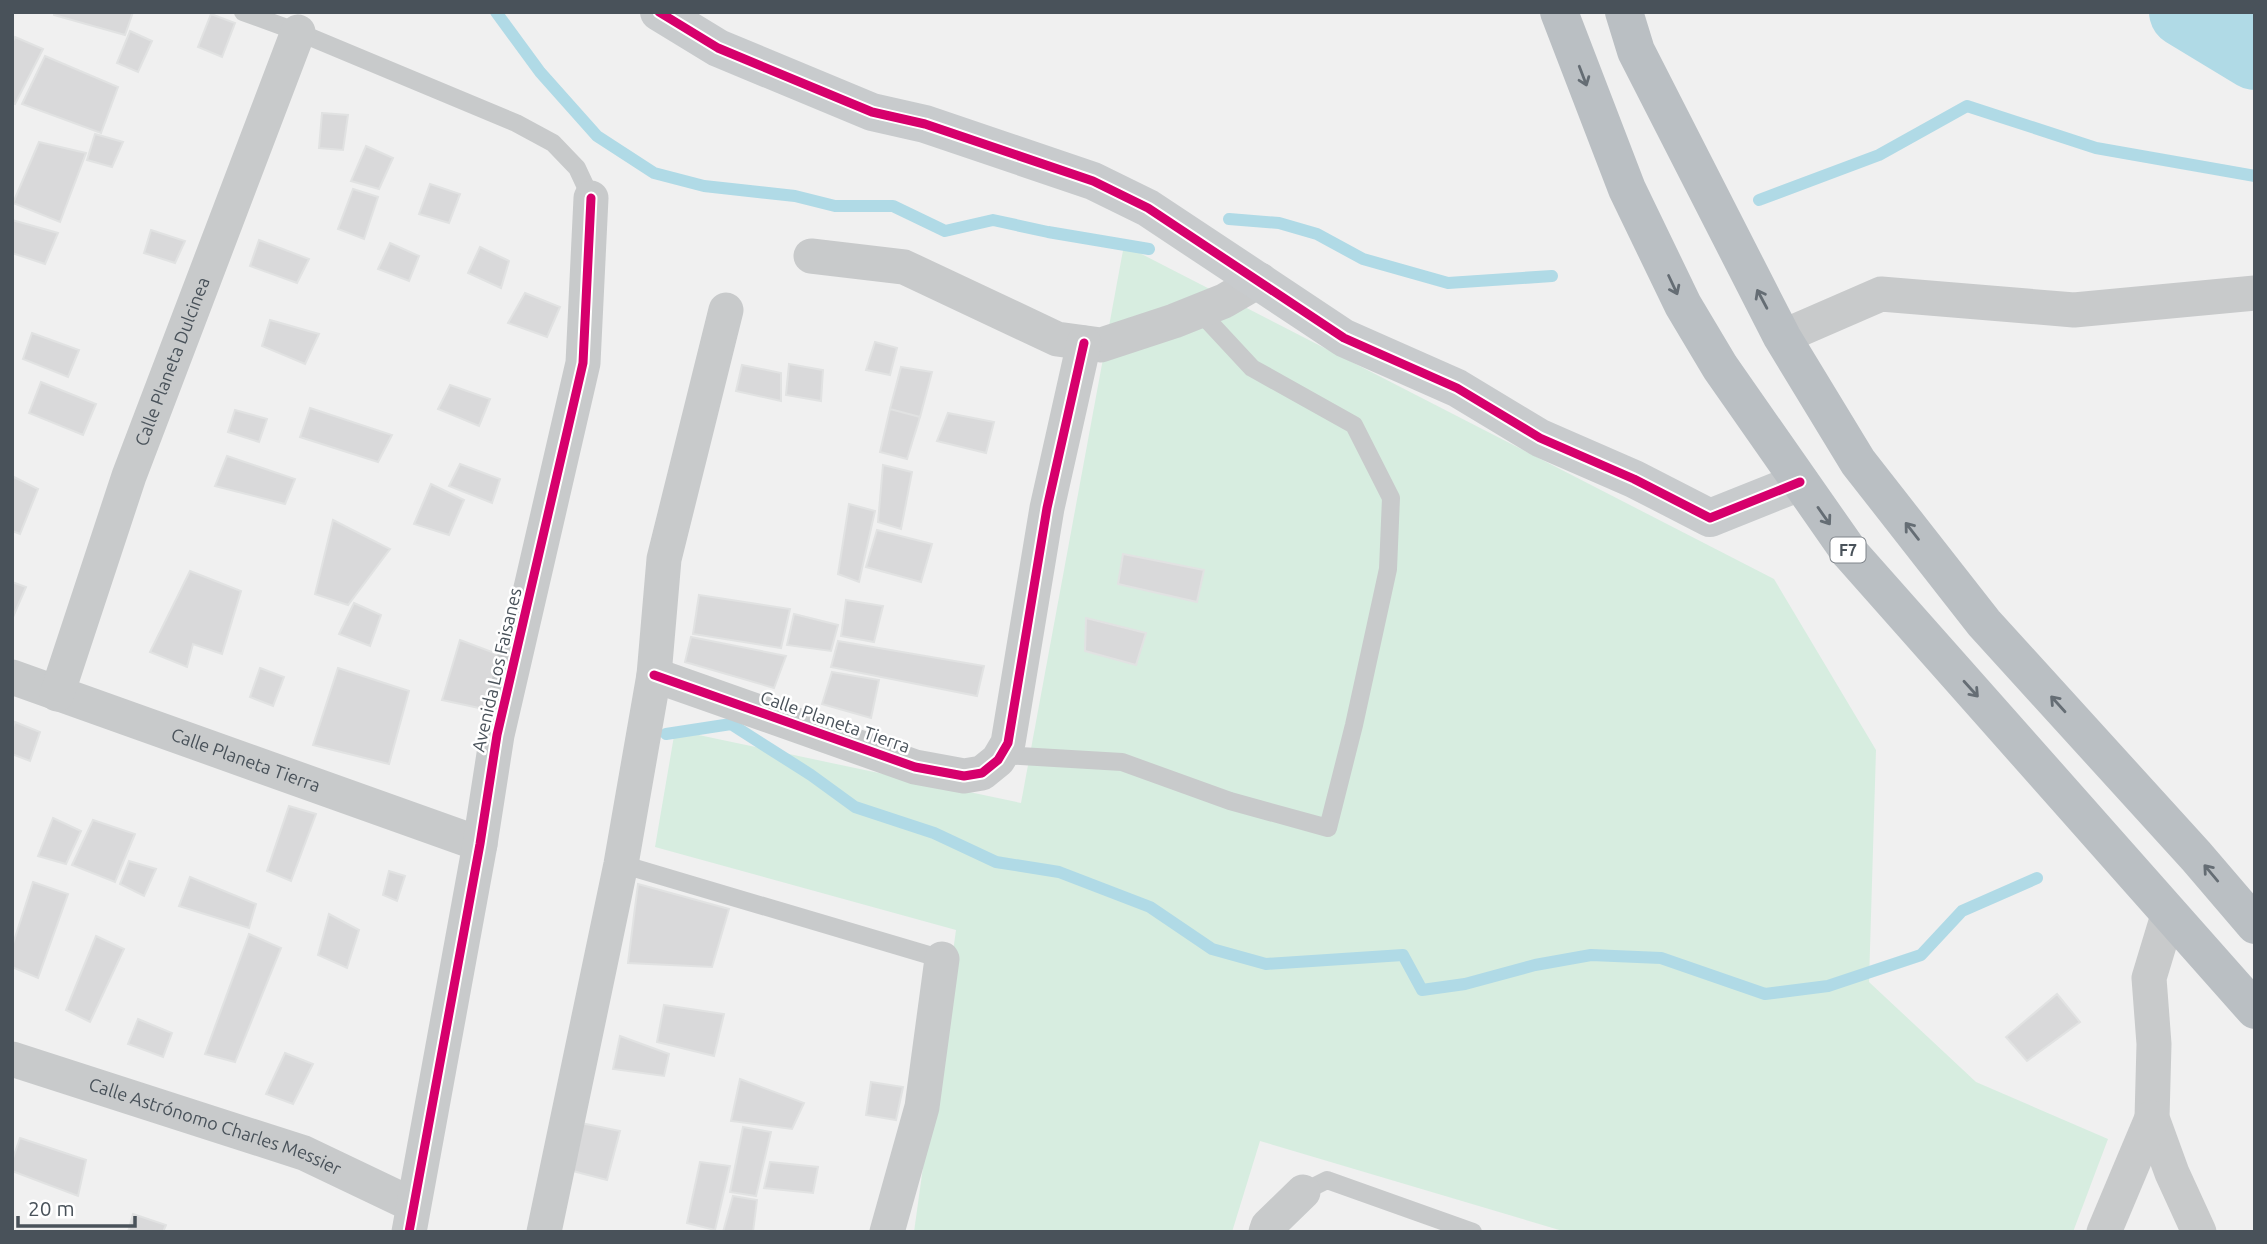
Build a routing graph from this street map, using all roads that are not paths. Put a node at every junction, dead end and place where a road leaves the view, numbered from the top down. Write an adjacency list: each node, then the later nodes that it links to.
1 (243, 12): 5 (lane)
2 (659, 12): 8 (street)
3 (1559, 12): 14 (highway, F7, one-way to 14)
4 (1624, 12): 12 (highway, one-way to 4)
5 (298, 32): 6 (lane); 17 (street, Calle Planeta Dulcinea)
6 (591, 198): 19 (street, Avenida Los Faisanes)
7 (811, 256): 13 (street)
8 (1260, 280): 11 (street); 14 (street)
9 (2255, 293): 12 (street)
10 (726, 310): 15 (street)
11 (1199, 311): 13 (street); 18 (lane)
12 (1782, 337): 22 (highway, one-way to 12)
13 (1084, 343): 18 (street)
14 (1800, 482): 21 (highway, F7, one-way to 21)
15 (654, 675): 18 (street, Calle Planeta Tierra); 20 (street)
16 (12, 677): 17 (street, Calle Planeta Tierra)
17 (57, 694): 19 (street, Calle Planeta Tierra)
18 (1002, 755)
19 (480, 844): 28 (street, Avenida Los Faisanes)
20 (621, 864): 23 (lane); 29 (street)
21 (2169, 912): 24 (highway, F7); 26 (street)
22 (2255, 925)
23 (942, 959): 30 (street)
24 (2255, 1010)
25 (12, 1059): 28 (street, Calle Astrónomo Charles Messier)
26 (2152, 1118): 33 (street); 34 (street)
27 (1303, 1192): 31 (street); 32 (lane)
28 (411, 1218)
29 (544, 1232)
30 (887, 1232)
31 (1266, 1232)
32 (1473, 1232)
33 (2104, 1232)
34 (2199, 1232)

